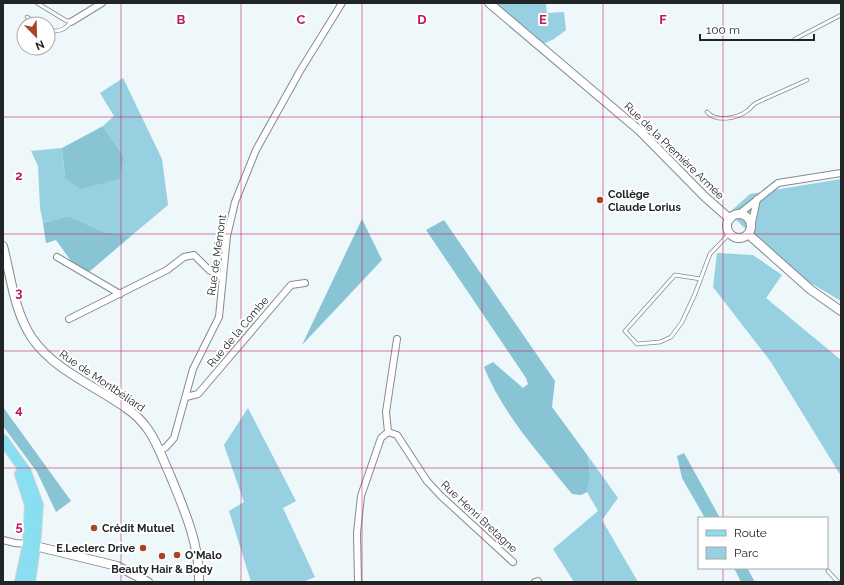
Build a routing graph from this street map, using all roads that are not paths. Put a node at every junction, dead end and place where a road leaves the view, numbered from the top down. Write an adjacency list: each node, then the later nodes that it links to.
1 (37, 3): 6 (lane)
2 (102, 3): 6 (street)
3 (342, 3): 19 (street, Rue de Mémont)
4 (489, 3): 14 (street, Rue de la Première Armée)
5 (841, 15): 8 (lane)
6 (71, 22): 7 (lane)
7 (56, 32)
8 (795, 39)
9 (807, 80): 10 (lane)
10 (706, 112)
11 (841, 173): 12 (street)
12 (757, 199): 13 (street); 15 (street)
13 (739, 214): 14 (street); 15 (street)
14 (730, 219): 16 (street)
15 (749, 230): 16 (street); 23 (street)
16 (730, 233): 20 (lane)
17 (3, 246): 29 (street, Rue de Montbéliard)
18 (57, 257): 22 (street)
19 (222, 277): 22 (street); 26 (street, Rue de Mémont)
20 (701, 278): 20 (lane)
21 (305, 283): 26 (street, Rue de la Combe)
22 (120, 294): 24 (street)
23 (841, 311)
24 (69, 319)
25 (397, 339): 27 (street)
26 (186, 396): 29 (street, Rue de Mémont)
27 (388, 432): 32 (street, Rue Henri Bretagne); 38 (street)
28 (3, 440): 31 (main road)
29 (160, 451): 37 (street, Rue de Montbéliard)
30 (3, 540): 31 (street)
31 (32, 545): 34 (main road); 35 (main road); 36 (street)
32 (513, 562)
33 (828, 571): 39 (lane)
34 (20, 582)
35 (30, 582)
36 (148, 582)
37 (199, 582)
38 (358, 582)
39 (838, 582)

